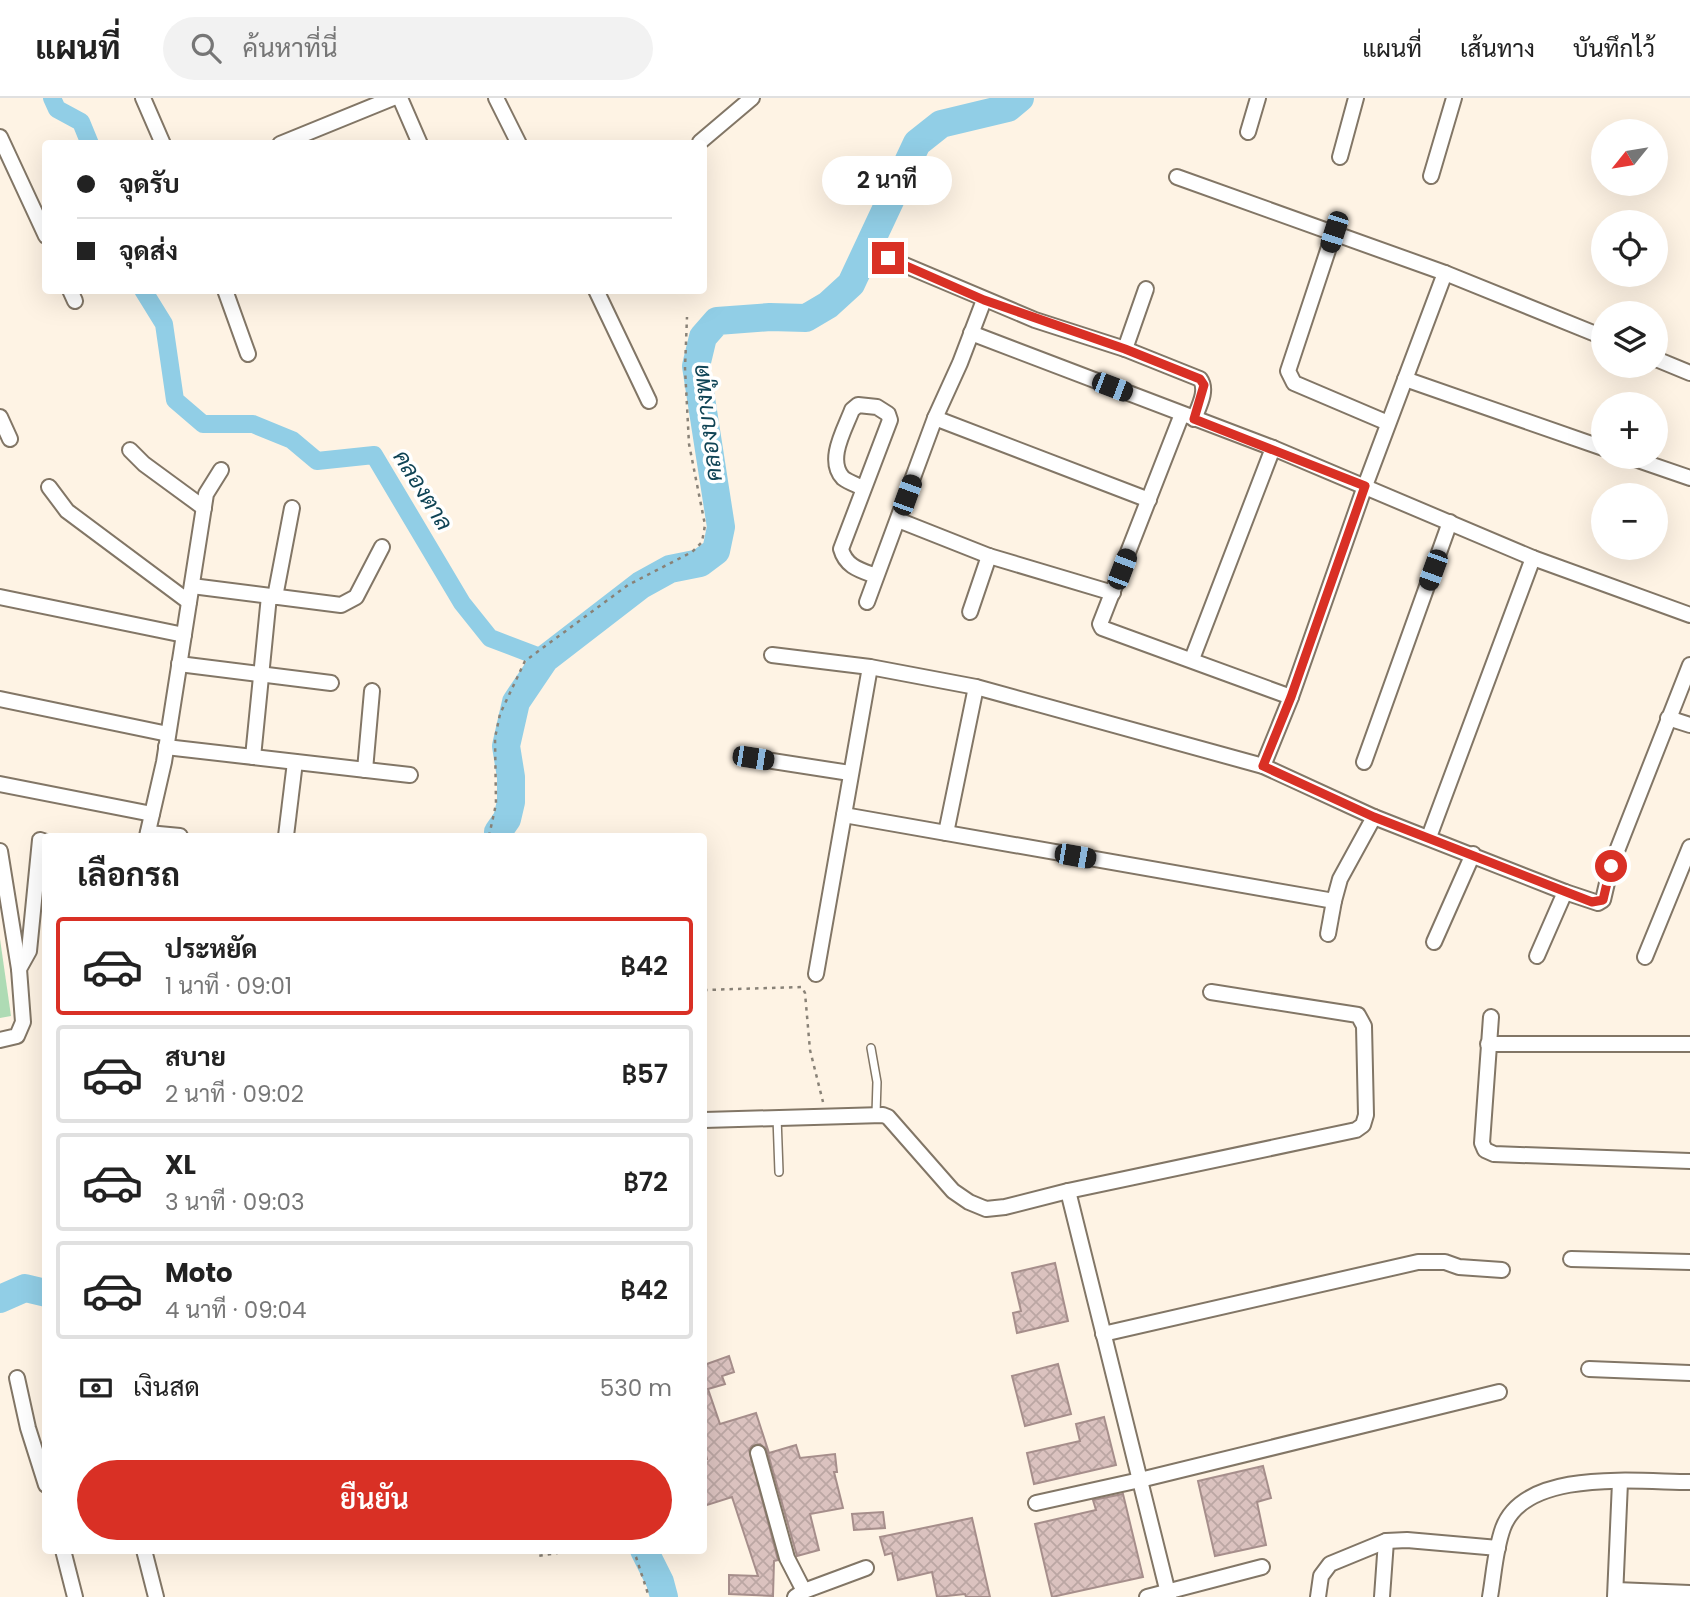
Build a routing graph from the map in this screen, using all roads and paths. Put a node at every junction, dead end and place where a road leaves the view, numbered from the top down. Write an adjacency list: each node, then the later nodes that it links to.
1 (143, 98): 11 (street)
2 (393, 98): 12 (street)
3 (400, 98): 13 (street)
4 (496, 98): 14 (street)
5 (752, 98): 15 (street)
6 (1258, 98): 9 (street)
7 (1356, 98): 16 (street)
8 (1451, 99): 17 (street)
9 (1248, 132)
10 (0, 137): 19 (street)
11 (161, 140)
12 (291, 140)
13 (418, 140)
14 (517, 140)
15 (702, 140)
16 (1340, 157)
17 (1431, 176)
18 (1177, 177): 20 (street)
19 (42, 227)
20 (1334, 232): 22 (street); 39 (street)
21 (888, 258): 26 (street)
22 (1445, 273): 28 (street); 34 (street)
23 (1146, 289): 30 (street)
24 (226, 294): 31 (street)
25 (598, 294): 35 (street)
26 (984, 300): 29 (street); 30 (street)
27 (687, 317): 96 (path)
28 (1591, 332)
29 (971, 333): 36 (street); 38 (street)
30 (1125, 349): 36 (street)
31 (248, 354)
32 (1668, 364): 33 (street)
33 (1690, 373)
34 (1405, 379): 39 (street); 41 (street)
35 (649, 401)
36 (1188, 416): 42 (street); 50 (street)
37 (0, 417): 40 (street)
38 (935, 418): 50 (street); 53 (street)
39 (1388, 423): 48 (street)
40 (10, 439)
41 (1591, 444)
42 (1273, 448): 48 (street); 69 (street)
43 (130, 450): 51 (street)
44 (1664, 469): 46 (street)
45 (221, 470): 51 (street)
46 (1690, 478)
47 (49, 486): 63 (street)
48 (1365, 486): 54 (street); 77 (street)
49 (863, 488): 49 (street); 58 (street)
50 (1149, 500): 60 (street)
51 (204, 508): 59 (street)
52 (292, 509): 62 (street)
53 (898, 520): 56 (street); 58 (street)
54 (1450, 522): 57 (street); 85 (street)
55 (383, 547): 62 (street)
56 (989, 556): 60 (street); 65 (street)
57 (1533, 558): 66 (street); 98 (street)
58 (876, 576): 64 (street)
59 (192, 586): 62 (street); 63 (street)
60 (1113, 593): 69 (street)
61 (0, 597): 67 (street)
62 (272, 597): 73 (street)
63 (189, 602): 67 (street)
64 (867, 602)
65 (970, 612)
66 (1690, 615)
67 (184, 635): 70 (street)
68 (772, 655): 72 (street)
69 (1192, 660): 77 (street)
70 (179, 664): 73 (street); 81 (street)
71 (1690, 665): 79 (street)
72 (870, 667): 75 (street); 88 (street)
73 (261, 674): 74 (street); 82 (street)
74 (331, 683)
75 (976, 687): 86 (street); 97 (street)
76 (372, 691): 87 (street)
77 (1291, 697): 86 (street)
78 (0, 699): 81 (street)
79 (1668, 718): 80 (street); 103 (street)
80 (1690, 725)
81 (167, 741): 82 (street); 91 (street)
82 (253, 757): 84 (street)
83 (753, 758): 88 (street)
84 (295, 762): 87 (street); 95 (street)
85 (1364, 762)
86 (1263, 766): 93 (street)
87 (365, 770): 89 (street)
88 (850, 773): 92 (street)
89 (410, 775)
90 (0, 784): 91 (street)
91 (152, 814): 94 (street)
92 (844, 815): 97 (street); 110 (street)
93 (1374, 817): 98 (street); 104 (street)
94 (147, 833)
95 (286, 833)
96 (490, 833)
97 (946, 833): 104 (street)
98 (1429, 837): 102 (street)
99 (42, 841): 109 (street)
100 (1690, 847): 108 (street)
101 (0, 851): 109 (street)
102 (1473, 854): 103 (street); 106 (street)
103 (1565, 892): 107 (street)
104 (1334, 901): 105 (street)
105 (1328, 934)
106 (1434, 942)
107 (1537, 956)
108 (1645, 957)
109 (19, 969): 114 (street)
110 (816, 974)
111 (707, 990): 119 (path)
112 (1211, 992): 124 (street)
113 (1491, 1017): 115 (street)
114 (0, 1040)
115 (1488, 1044): 116 (street); 122 (street)
116 (1690, 1044)
117 (871, 1048): 118 (lane)
118 (876, 1114): 119 (street); 124 (street)
119 (826, 1115): 120 (street)
120 (777, 1117): 121 (street); 123 (lane)
121 (707, 1120)
122 (1690, 1161)
123 (779, 1172)
124 (1068, 1191): 128 (street)
125 (1571, 1259): 126 (street)
126 (1690, 1262)
127 (1502, 1270): 128 (street)
128 (1103, 1334): 135 (street)
129 (1589, 1369): 130 (street)
130 (1690, 1373)
131 (17, 1378): 134 (street)
132 (1499, 1392): 135 (street)
133 (758, 1453): 147 (street)
134 (42, 1472)
135 (1140, 1480): 138 (street); 148 (street)
136 (1620, 1482): 137 (street); 140 (street); 149 (street)
137 (1690, 1482)
138 (1036, 1503)
139 (1386, 1541): 140 (street); 154 (street); 155 (street)
140 (1498, 1548): 156 (street)
141 (64, 1554): 150 (street)
142 (146, 1554): 151 (street)
143 (634, 1554): 152 (path)
144 (1262, 1567): 148 (street)
145 (866, 1568): 147 (street)
146 (1690, 1593): 149 (street)
147 (799, 1594)
148 (1168, 1594): 153 (street)
149 (1615, 1594)
150 (75, 1597)
151 (156, 1597)
152 (649, 1597)
153 (1147, 1597)
154 (1318, 1597)
155 (1382, 1597)
156 (1490, 1597)

